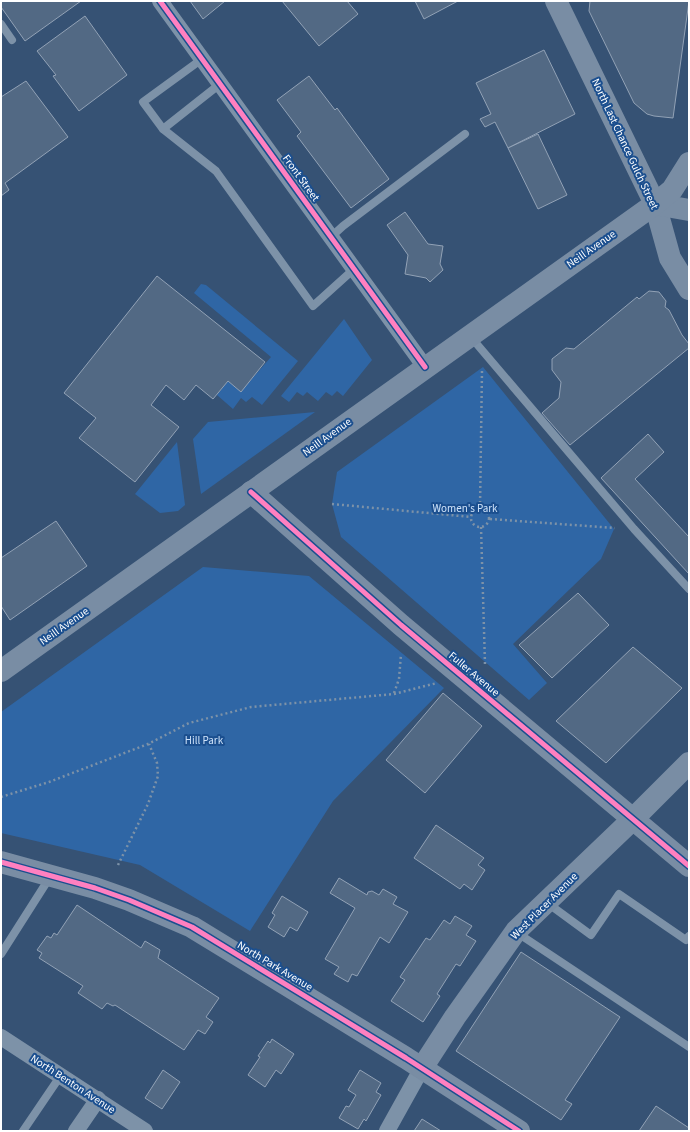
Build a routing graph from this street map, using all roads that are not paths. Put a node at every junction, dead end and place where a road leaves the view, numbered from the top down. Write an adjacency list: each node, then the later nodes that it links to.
1 (160, 1): 5 (street, Front Street)
2 (556, 1): 10 (street, North Last Chance Gulch Street)
3 (1, 24): 4 (lane)
4 (12, 40)
5 (202, 59): 6 (street, Front Street); 7 (lane)
6 (220, 84): 7 (lane); 12 (street, Front Street)
7 (163, 129): 13 (lane)
8 (465, 134): 12 (lane)
9 (689, 163): 10 (street, Neill Avenue)
10 (655, 204): 11 (street); 14 (street, North Last Chance Gulch Street); 15 (street, Neill Avenue)
11 (689, 210)
12 (331, 236): 13 (street, Front Street)
13 (354, 269): 16 (street, Front Street)
14 (689, 289)
15 (469, 336): 16 (street, Neill Avenue); 18 (lane)
16 (425, 367): 17 (street, Neill Avenue)
17 (252, 492): 19 (street, Neill Avenue); 21 (street, Fuller Avenue)
18 (689, 589)
19 (3, 666)
20 (689, 763): 21 (street, West Placer Avenue)
21 (633, 819): 23 (street, Fuller Avenue); 25 (street, West Placer Avenue)
22 (1, 862): 24 (street, North Park Avenue)
23 (689, 866)
24 (50, 876): 28 (lane); 31 (street, North Park Avenue)
25 (546, 902): 26 (street, West Placer Avenue); 27 (lane)
26 (516, 931): 30 (lane); 31 (street, West Placer Avenue)
27 (689, 936)
28 (1, 954)
29 (1, 1037): 32 (street, North Benton Avenue)
30 (689, 1047)
31 (422, 1068): 37 (street, West Placer Avenue); 38 (street, North Park Avenue)
32 (60, 1075): 33 (street, North Benton Avenue); 34 (lane)
33 (98, 1099): 35 (street); 36 (street, North Benton Avenue)
34 (23, 1131)
35 (76, 1131)
36 (145, 1131)
37 (387, 1131)
38 (519, 1131)

